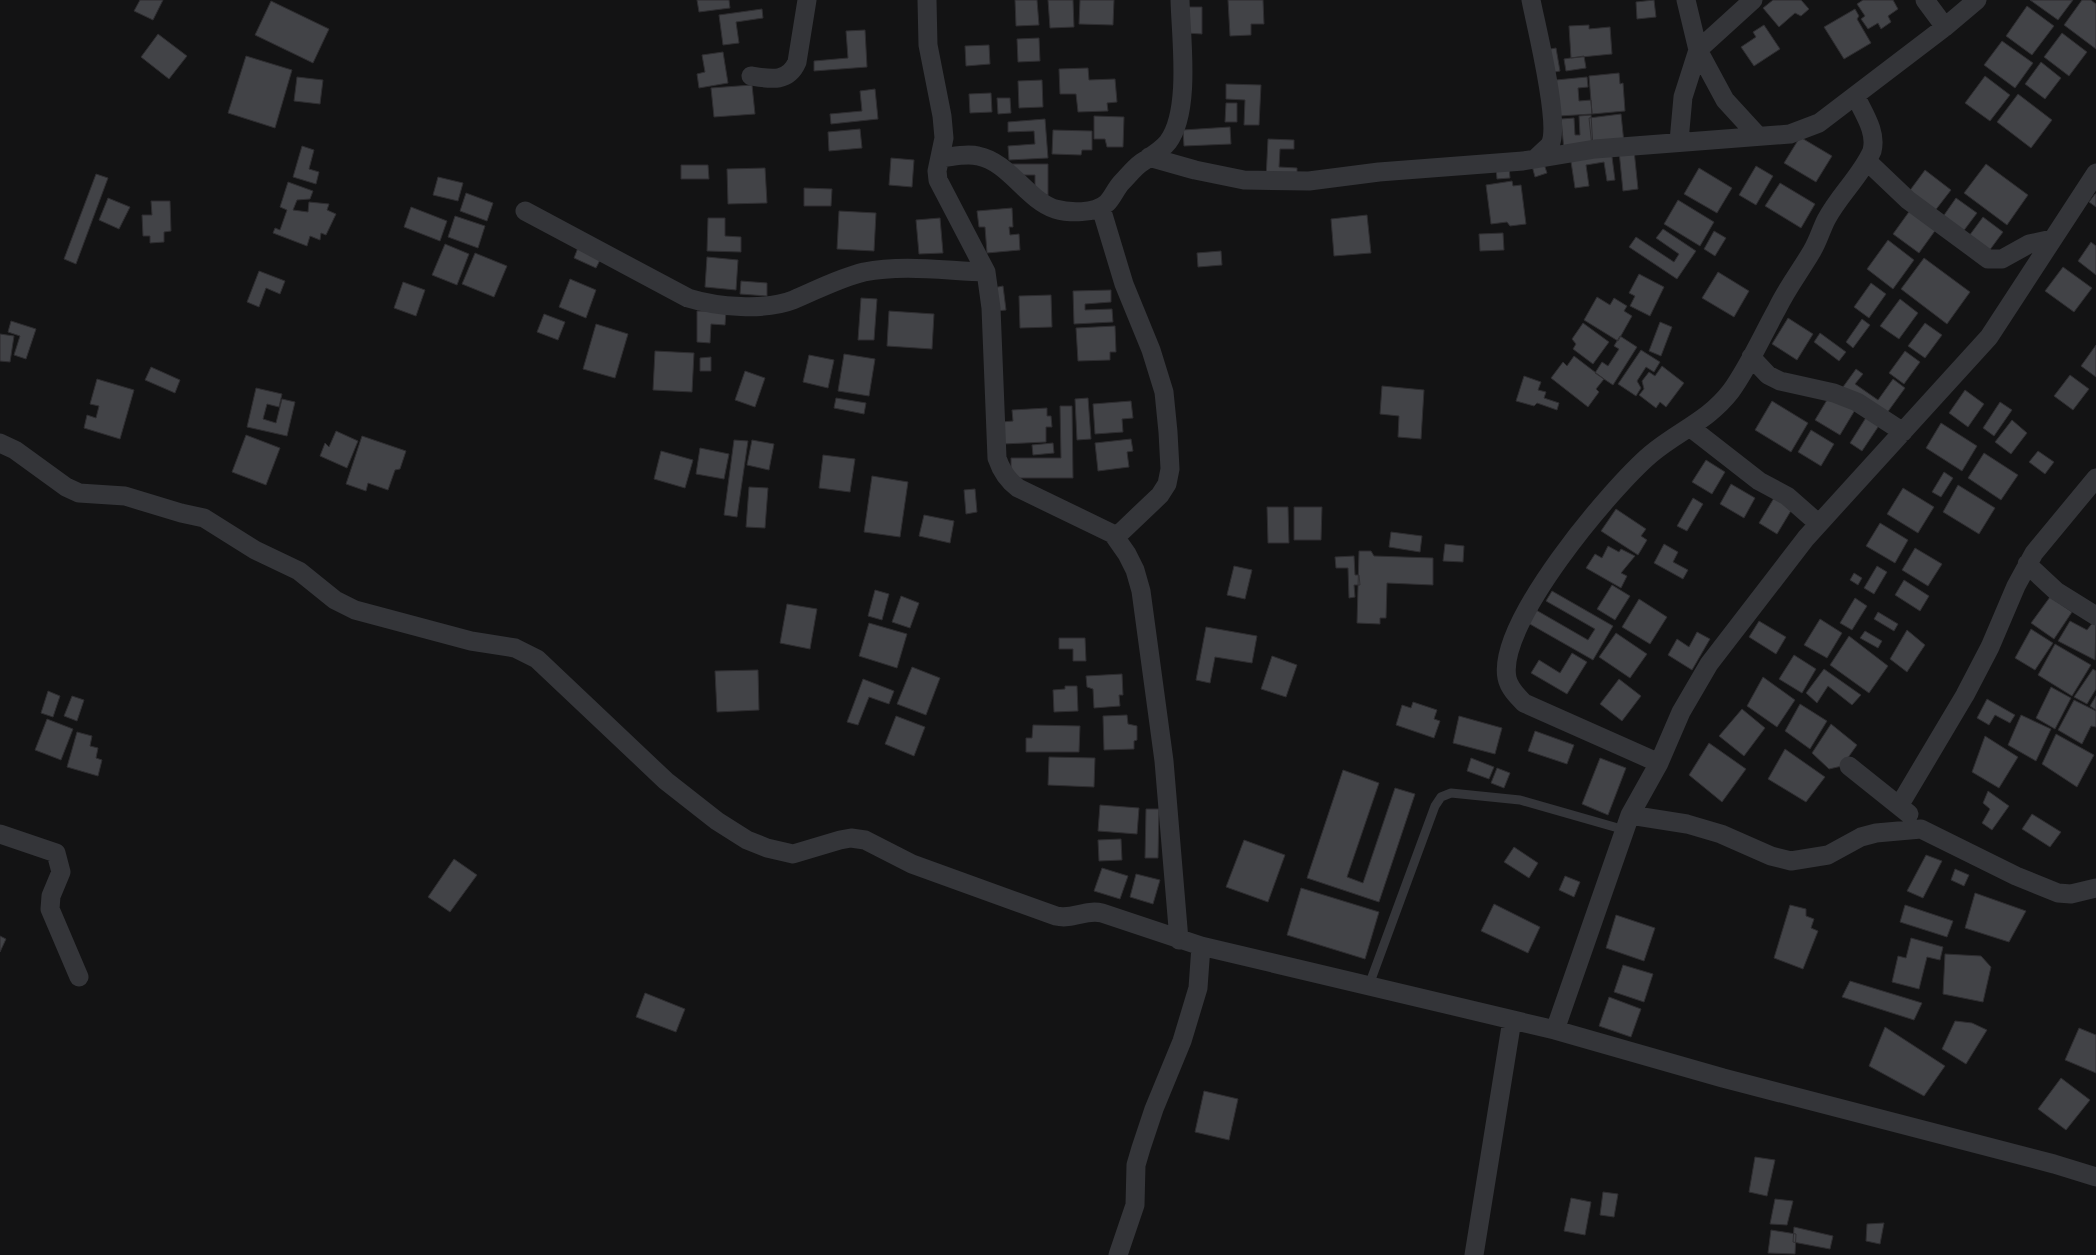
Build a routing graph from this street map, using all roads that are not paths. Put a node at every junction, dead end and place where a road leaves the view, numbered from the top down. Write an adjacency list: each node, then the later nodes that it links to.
1 (807, 0): 11 (street)
2 (927, 0): 16 (street)
3 (1180, 0): 15 (street)
4 (1531, 0): 17 (street)
5 (1686, 0): 10 (street)
6 (1753, 0): 10 (street)
7 (1925, 0): 9 (street)
8 (1977, 0): 9 (street)
9 (1946, 27): 12 (street)
10 (1698, 50): 13 (street); 14 (street)
11 (751, 76)
12 (1856, 97): 13 (street); 18 (street)
13 (1758, 136): 14 (street)
14 (1678, 141): 17 (street)
15 (1150, 157): 17 (street); 20 (street)
16 (940, 158): 20 (street); 23 (street)
17 (1535, 159)
18 (1867, 161): 22 (street); 24 (street)
19 (2096, 173): 22 (street)
20 (1101, 208): 30 (street)
21 (526, 211): 23 (street)
22 (2052, 239): 26 (street)
23 (986, 272): 30 (street)
24 (1751, 357): 25 (street); 26 (street)
25 (1691, 428): 29 (street); 33 (street)
26 (1903, 432): 29 (street)
27 (0, 442): 40 (street)
28 (2096, 478): 31 (street)
29 (1819, 524): 33 (street)
30 (1116, 537): 40 (street)
31 (2027, 564): 32 (street); 35 (street)
32 (2096, 616)
33 (1659, 763): 36 (street)
34 (1849, 766): 35 (street)
35 (1899, 806): 37 (street)
36 (1627, 823): 37 (street); 43 (lane); 45 (street)
37 (1929, 831): 39 (street)
38 (0, 834): 42 (street)
39 (2096, 888)
40 (1179, 940): 41 (street)
41 (1202, 946): 43 (street); 47 (street)
42 (79, 977)
43 (1369, 985): 44 (street)
44 (1512, 1020): 45 (street); 48 (street)
45 (1555, 1030): 46 (street)
46 (2096, 1177)
47 (1118, 1255)
48 (1474, 1255)

